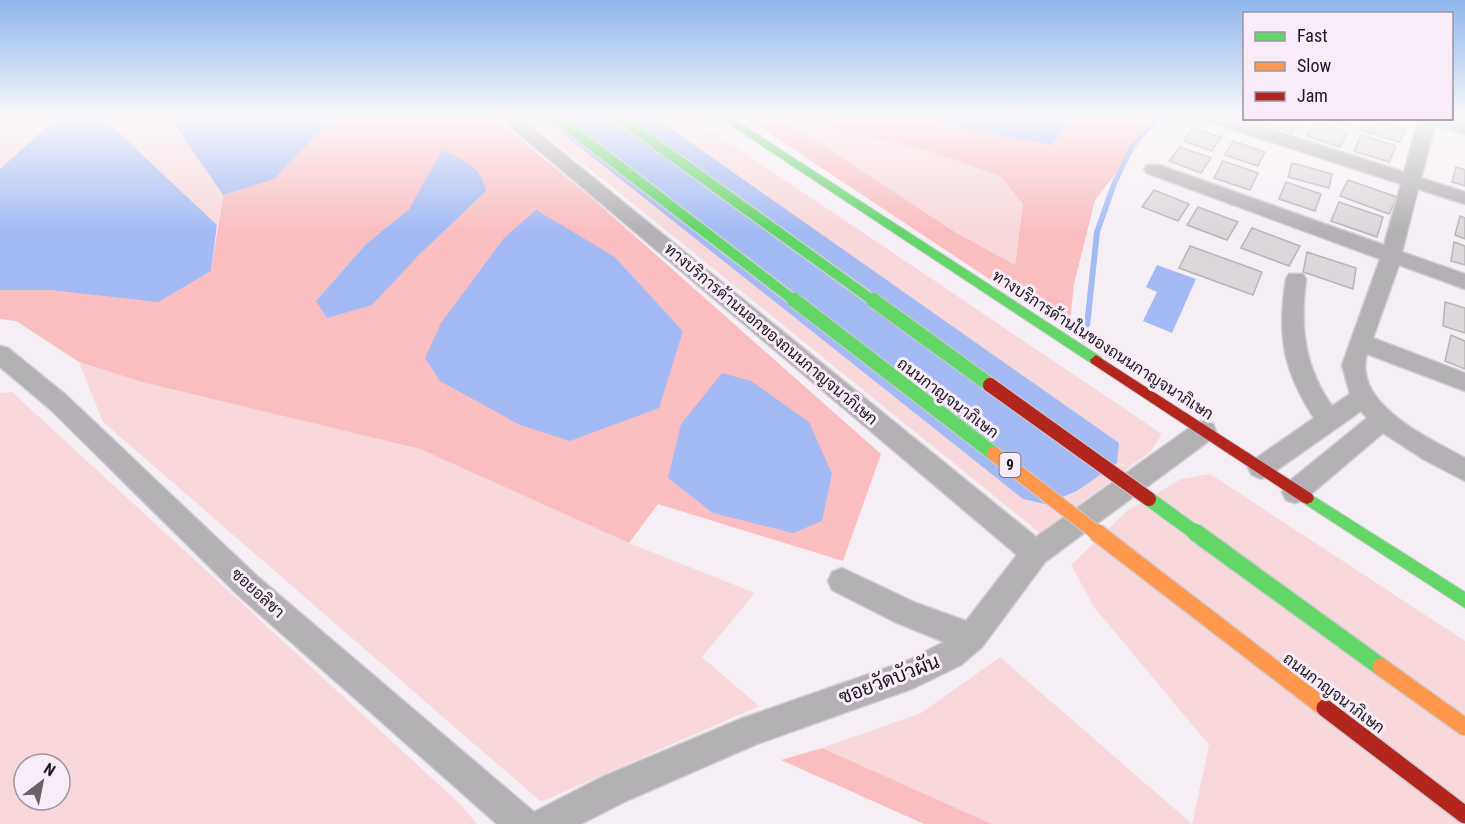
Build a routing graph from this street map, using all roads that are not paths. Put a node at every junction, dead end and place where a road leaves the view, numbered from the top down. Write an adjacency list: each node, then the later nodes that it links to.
1 (554, 154): 23 (street, ทางบริการด้านนอกของถนนกาญจนาภิเษก)
2 (604, 154): 28 (main road, ถนนกาญจนาภิเษก / 9, bridge)
3 (670, 154): 27 (main road, ถนนกาญจนาภิเษก, bridge)
4 (781, 154): 19 (main road, ทางบริการด้านในของถนนกาญจนาภิเษก)
5 (1330, 154): 8 (street)
6 (1420, 154): 8 (street)
7 (1153, 169): 10 (street)
8 (1409, 180): 9 (street); 10 (street)
9 (1465, 198)
10 (1393, 256): 12 (street); 13 (street)
11 (1296, 279): 18 (street)
12 (1465, 282)
13 (1362, 343): 15 (street); 16 (street)
14 (3, 362): 29 (street, ซอยอลิชา)
15 (1465, 382)
16 (1364, 397): 17 (street); 18 (street)
17 (1382, 419): 21 (street); 22 (street)
18 (1329, 421): 20 (street)
19 (1204, 430): 20 (main road, ทางบริการด้านในของถนนกาญจนาภิเษก); 23 (street, ซอยวัดบัวผัน)
20 (1261, 468): 22 (main road, ทางบริการด้านในของถนนกาญจนาภิเษก)
21 (1465, 470)
22 (1295, 492): 25 (main road, ทางบริการด้านในของถนนกาญจนาภิเษก)
23 (1035, 553): 26 (street, ซอยวัดบัวผัน)
24 (842, 581): 26 (street)
25 (1465, 601)
26 (972, 637): 30 (street, ซอยวัดบัวผัน)
27 (1465, 727)
28 (1465, 815)
29 (522, 824)
30 (546, 824)

